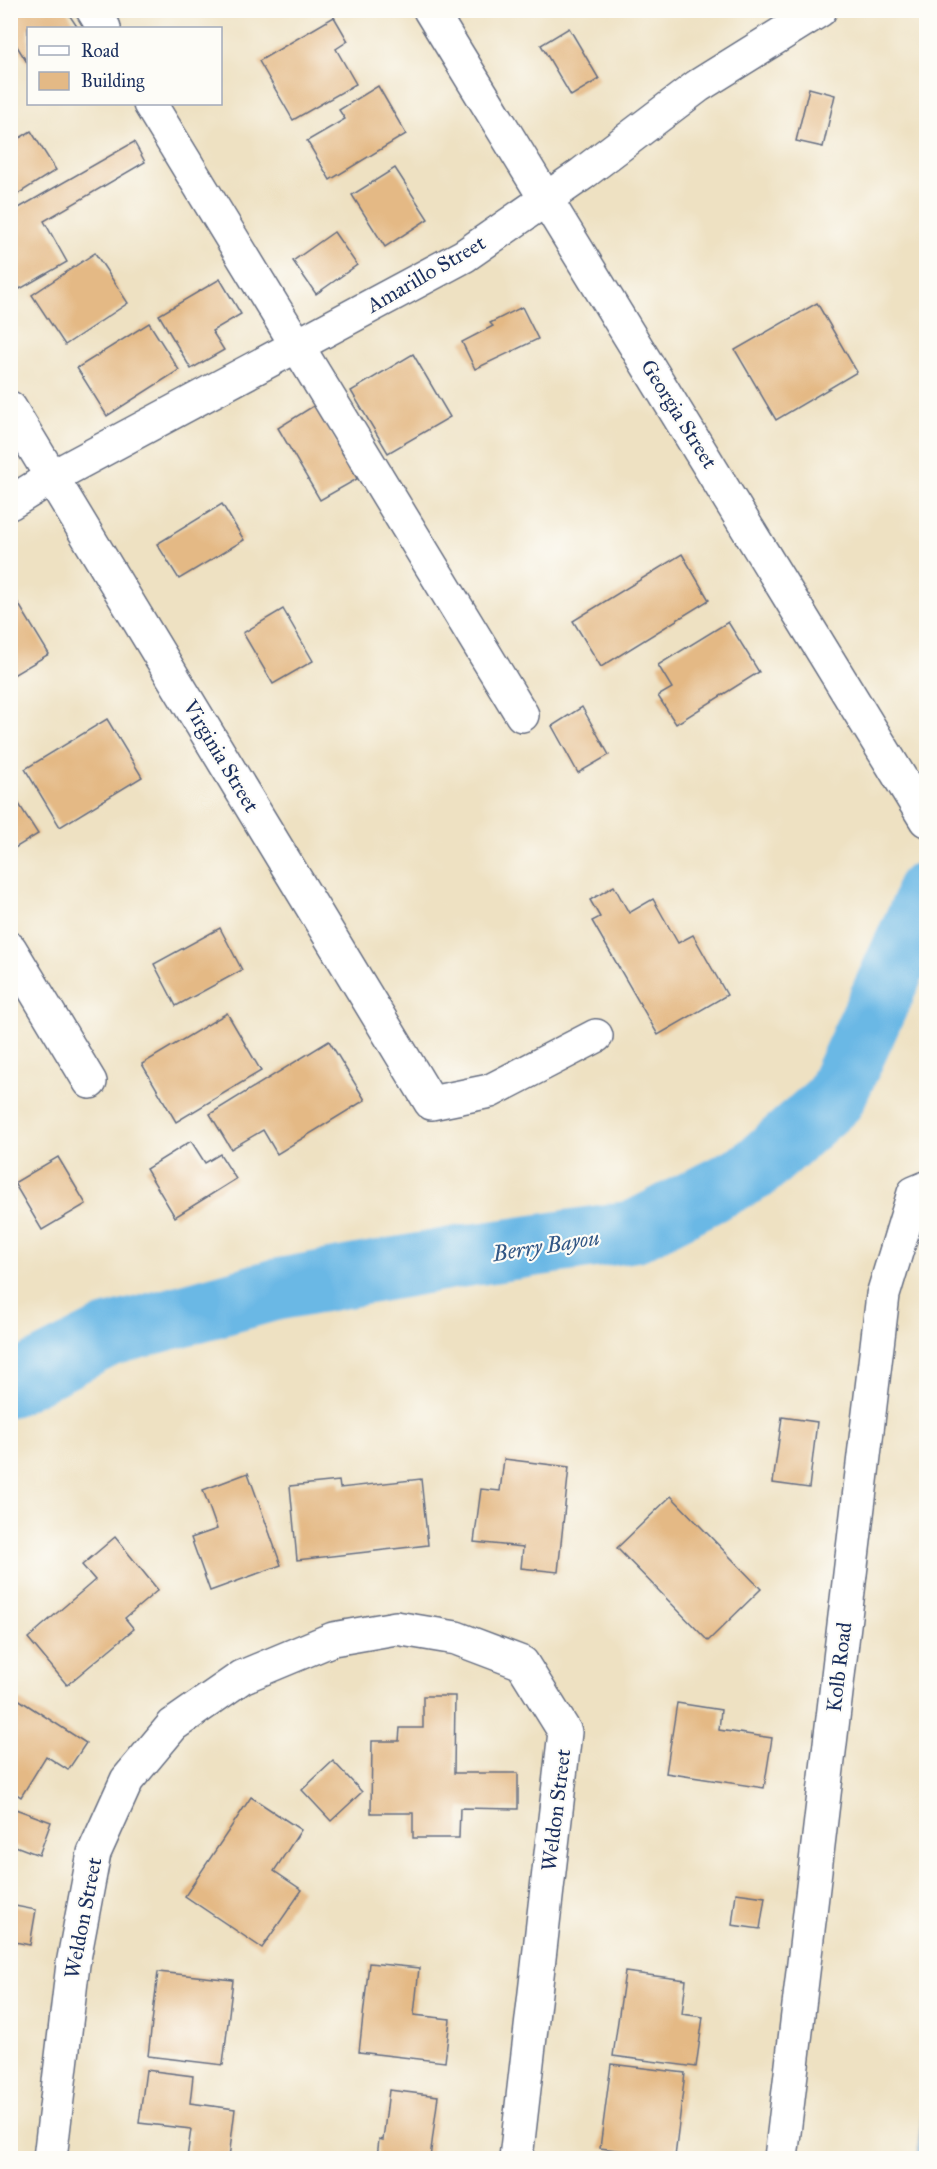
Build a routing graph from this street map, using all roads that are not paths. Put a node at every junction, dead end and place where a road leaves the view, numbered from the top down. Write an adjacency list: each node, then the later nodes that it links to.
1 (93, 10): 4 (street)
2 (430, 10): 6 (street, Georgia Street)
3 (820, 10): 6 (street, Amarillo Street)
4 (103, 27)
5 (151, 105): 7 (street)
6 (546, 198): 7 (street, Amarillo Street); 12 (street, Georgia Street)
7 (297, 345): 9 (street, Amarillo Street); 11 (street)
8 (10, 408): 9 (street, Virginia Street)
9 (52, 477): 10 (street, Amarillo Street); 14 (street, Virginia Street)
10 (10, 503)
11 (522, 715)
12 (927, 820)
13 (10, 950): 15 (street)
14 (596, 1036)
15 (90, 1082)
16 (927, 1188): 19 (street, Kolb Road)
17 (50, 2158): 18 (street, Weldon Street)
18 (516, 2158)
19 (781, 2158)

